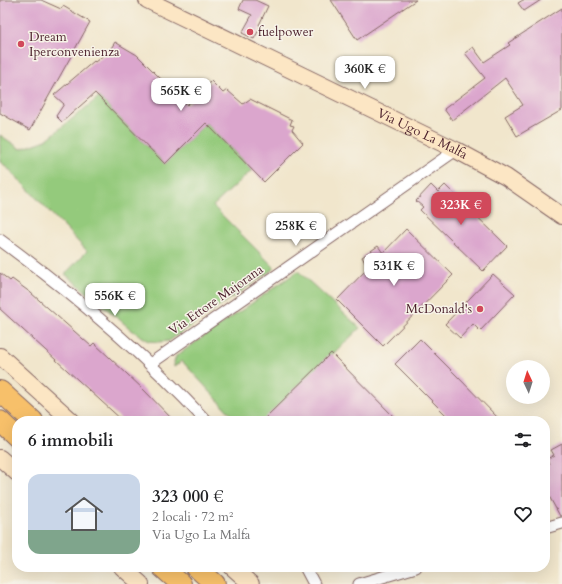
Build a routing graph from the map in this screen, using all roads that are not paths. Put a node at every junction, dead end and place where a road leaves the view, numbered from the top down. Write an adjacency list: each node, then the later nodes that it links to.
1 (147, 0): 2 (street, Via Ugo La Malfa)
2 (456, 150): 3 (street, Via Ugo La Malfa); 6 (street, Via Ettore Majorana)
3 (562, 216)
4 (0, 240): 6 (street)
5 (0, 356): 9 (street)
6 (150, 364): 10 (street)
7 (0, 391): 8 (highway)
8 (28, 416)
9 (66, 416)
10 (201, 416)
11 (0, 421): 12 (highway)
12 (12, 432)
13 (0, 458): 14 (street)
14 (12, 469)
15 (562, 523): 16 (street)
16 (550, 527)
17 (127, 572): 23 (street)
18 (168, 572): 24 (highway)
19 (202, 572): 25 (highway)
20 (238, 572): 26 (street)
21 (308, 572): 27 (street)
22 (399, 572): 28 (street)
23 (140, 584)
24 (181, 584)
25 (215, 584)
26 (251, 584)
27 (314, 584)
28 (359, 584)

